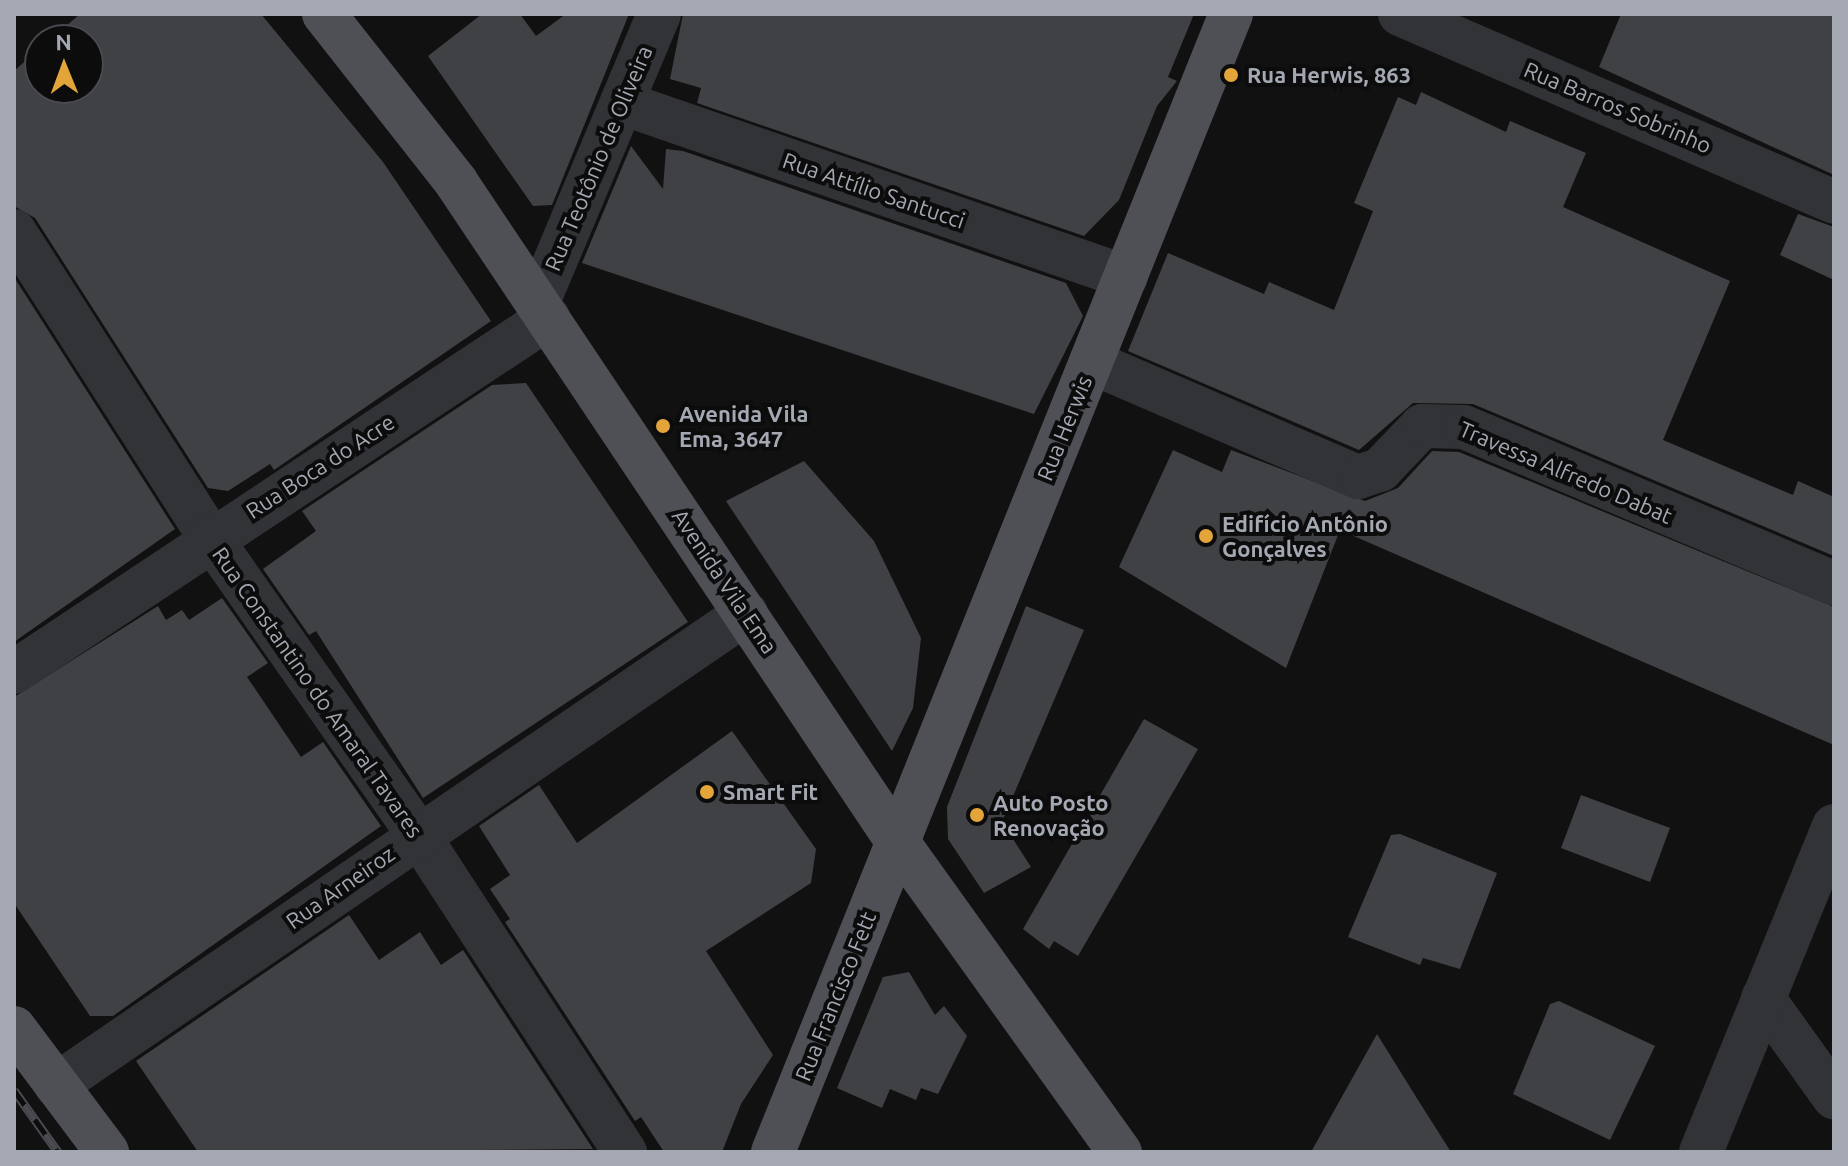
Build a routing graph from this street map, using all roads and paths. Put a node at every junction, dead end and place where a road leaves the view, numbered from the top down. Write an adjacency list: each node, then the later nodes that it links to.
1 (324, 14): 9 (main road, Avenida Vila Ema)
2 (659, 14): 5 (street, Rua Teotônio de Oliveira)
3 (1231, 14): 8 (main road, Rua Herwis)
4 (1400, 14): 6 (street, Rua Barros Sobrinho)
5 (622, 103): 8 (street, Rua Attílio Santucci); 9 (street, Rua Teotônio de Oliveira)
6 (1834, 202)
7 (14, 231): 11 (street, Rua Constantino do Amaral Tavares)
8 (1126, 277): 10 (main road, Rua Herwis)
9 (543, 310): 11 (street, Rua Boca do Acre); 13 (main road, Avenida Vila Ema)
10 (1091, 362): 12 (street, Travessa Alfredo Dabat); 17 (main road, Rua Herwis)
11 (210, 537): 14 (street, Rua Boca do Acre); 16 (street, Rua Constantino do Amaral Tavares)
12 (1834, 583)
13 (746, 613): 16 (street, Rua Arneiroz); 17 (main road, Avenida Vila Ema)
14 (14, 672)
15 (1834, 826): 18 (street)
16 (417, 833): 20 (street, Rua Arneiroz); 23 (street, Rua Constantino do Amaral Tavares)
17 (897, 841): 24 (main road, Rua Francisco Fett); 25 (main road, Avenida Vila Ema)
18 (1763, 998): 21 (street); 26 (street)
19 (14, 1028): 20 (main road)
20 (56, 1085): 22 (main road)
21 (1834, 1097)
22 (107, 1152)
23 (625, 1152)
24 (773, 1152)
25 (1120, 1152)
26 (1701, 1152)

